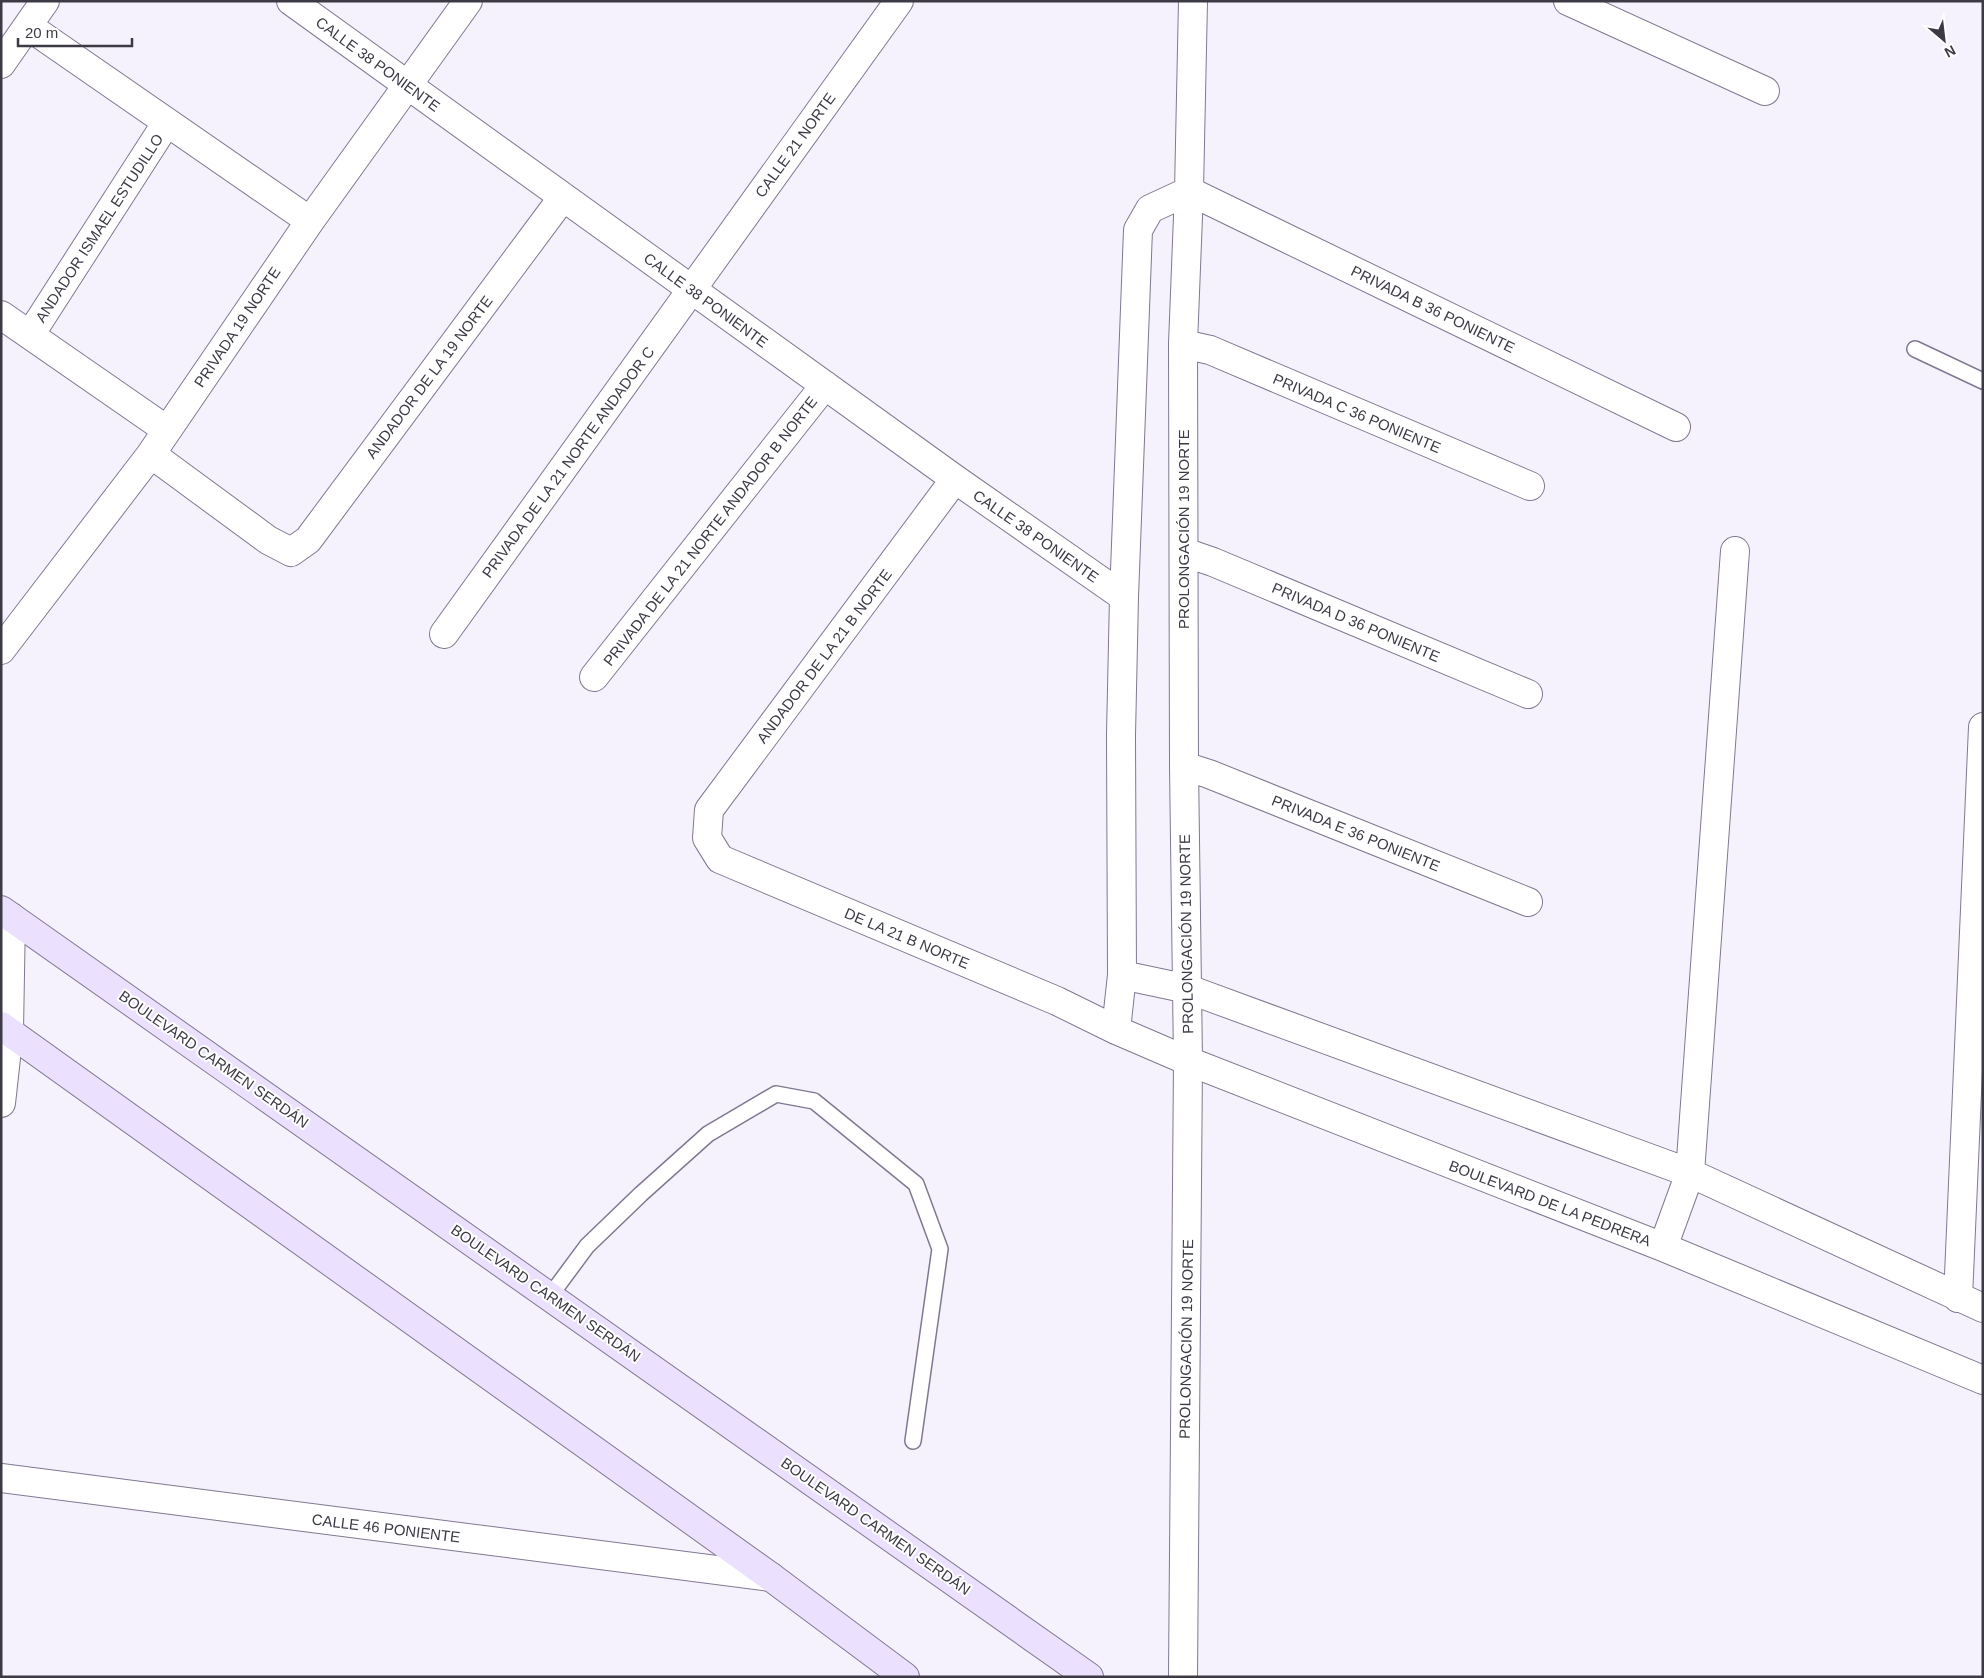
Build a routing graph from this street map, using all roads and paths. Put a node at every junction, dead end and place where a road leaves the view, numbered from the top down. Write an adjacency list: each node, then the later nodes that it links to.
1 (45, 1): 7 (street)
2 (291, 1): 9 (street, CALLE 38 PONIENTE)
3 (468, 1): 9 (street, PRIVADA 19 NORTE)
4 (899, 1): 15 (street, CALLE 21 NORTE)
5 (1194, 1): 12 (street, PROLONGACIÓN 19 NORTE)
6 (1568, 1): 10 (street)
7 (28, 26): 8 (street); 11 (street)
8 (1, 64)
9 (407, 85): 13 (street, CALLE 38 PONIENTE); 14 (street, PRIVADA 19 NORTE)
10 (1765, 91)
11 (167, 122): 14 (street); 17 (street, ANDADOR ISMAEL ESTUDILLO)
12 (1189, 191): 18 (street, PROLONGACIÓN 19 NORTE); 22 (street, PRIVADA B 36 PONIENTE); 29 (street)
13 (563, 197): 15 (street, CALLE 38 PONIENTE); 24 (street, ANDADOR DE LA 19 NORTE)
14 (310, 221): 23 (street, PRIVADA 19 NORTE)
15 (692, 290): 21 (street, CALLE 38 PONIENTE); 30 (street, PRIVADA DE LA 21 NORTE ANDADOR C)
16 (1, 315): 17 (street)
17 (30, 335): 23 (street)
18 (1183, 344): 26 (street, PRIVADA C 36 PONIENTE); 27 (street, PROLONGACIÓN 19 NORTE)
19 (1915, 349): 20 (lane)
20 (1983, 380)
21 (825, 385): 25 (street, CALLE 38 PONIENTE); 32 (street, PRIVADA DE LA 21 NORTE ANDADOR B NORTE)
22 (1676, 427)
23 (167, 430): 24 (street, PRIVADA 19 NORTE)
24 (151, 454): 31 (street, PRIVADA 19 NORTE)
25 (955, 479): 29 (street, CALLE 38 PONIENTE); 36 (street, ANDADOR DE LA 21 B NORTE)
26 (1530, 486)
27 (1184, 552): 33 (street, PRIVADA D 36 PONIENTE); 35 (street, PROLONGACIÓN 19 NORTE)
28 (1735, 552): 45 (street)
29 (1124, 597): 39 (street)
30 (444, 634)
31 (1, 650)
32 (594, 677)
33 (1528, 694)
34 (1983, 727): 48 (street)
35 (1184, 766): 37 (street, PRIVADA E 36 PONIENTE); 40 (street, PROLONGACIÓN 19 NORTE)
36 (707, 838): 42 (street, DE LA 21 B NORTE)
37 (1528, 902)
38 (6, 913): 41 (street); 47 (main road, BOULEVARD CARMEN SERDÁN)
39 (1122, 975): 40 (street); 42 (street)
40 (1188, 989): 43 (street, PROLONGACIÓN 19 NORTE); 45 (street)
41 (5, 1029): 44 (street); 52 (main road)
42 (1116, 1030): 43 (street, BOULEVARD DE LA PEDRERA)
43 (1188, 1061): 46 (street, BOULEVARD DE LA PEDRERA); 55 (street, PROLONGACIÓN 19 NORTE)
44 (1, 1103)
45 (1690, 1173): 46 (street); 48 (street)
46 (1663, 1247): 49 (street, BOULEVARD DE LA PEDRERA)
47 (550, 1296): 50 (lane); 54 (main road, BOULEVARD CARMEN SERDÁN)
48 (1971, 1303)
49 (1983, 1380)
50 (913, 1441)
51 (1, 1478): 52 (street, CALLE 46 PONIENTE)
52 (772, 1577): 53 (main road)
53 (905, 1677)
54 (1089, 1677)
55 (1182, 1677)

